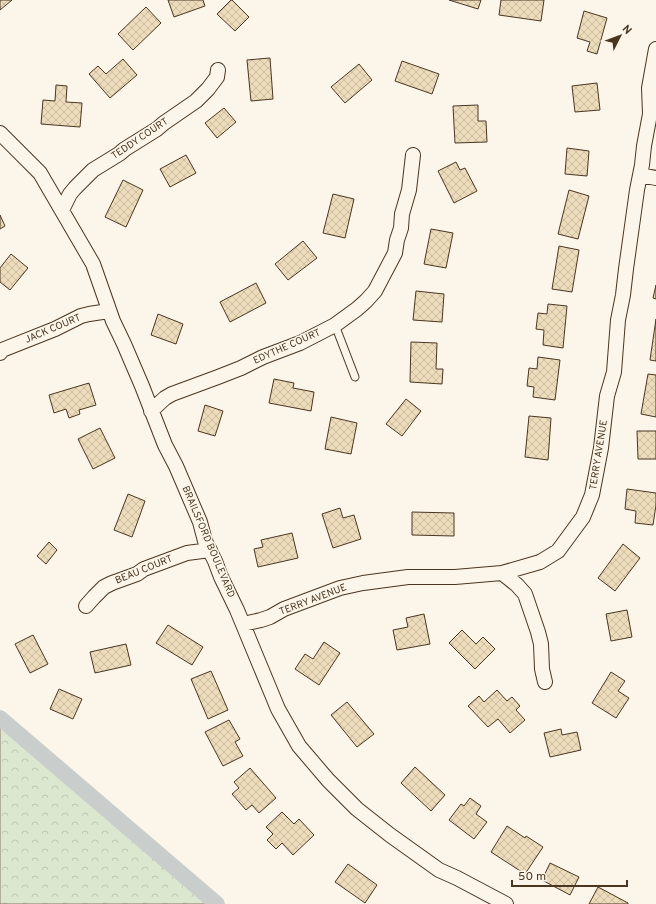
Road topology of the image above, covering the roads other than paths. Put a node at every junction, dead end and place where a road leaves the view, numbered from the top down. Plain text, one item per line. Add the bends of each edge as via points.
1 (656, 49) edge
2 (218, 70) dead end
3 (0, 133) edge
4 (650, 147) edge
5 (413, 155) dead end
6 (640, 175) junction
7 (656, 178) edge
8 (62, 210) junction
9 (109, 312) junction
10 (335, 325) junction
11 (0, 353) edge
12 (355, 377) dead end
13 (151, 411) junction
14 (210, 550) junction
15 (502, 573) junction
16 (86, 606) dead end
17 (243, 624) junction
18 (545, 682) dead end
19 (506, 904) edge

1 - 4 street, TERRY AVENUE via 649,88
2 - 8 street, TEDDY COURT via 217,77 196,100 94,170 70,194
3 - 8 street, BRAILSFORD BOULEVARD via 40,172
4 - 6 street, TERRY AVENUE
5 - 10 street, EDYTHE COURT via 409,190 395,253 375,291
6 - 7 street
6 - 15 street, TERRY AVENUE via 618,320 614,372 607,396 592,496 583,517 558,551 540,562
8 - 9 street, BRAILSFORD BOULEVARD via 93,264
9 - 11 street, JACK COURT via 82,316
9 - 13 street, BRAILSFORD BOULEVARD
10 - 12 lane
10 - 13 street, EDYTHE COURT via 241,368 172,394
13 - 14 street, BRAILSFORD BOULEVARD
14 - 16 street, BEAU COURT via 187,553 112,583 104,587
14 - 17 street, BRAILSFORD BOULEVARD
15 - 17 street, TERRY AVENUE via 408,577 363,583 340,588 284,609 266,619
15 - 18 street via 524,594 538,632
17 - 19 street, BRAILSFORD BOULEVARD via 278,709 299,746 328,780 390,835 439,870

